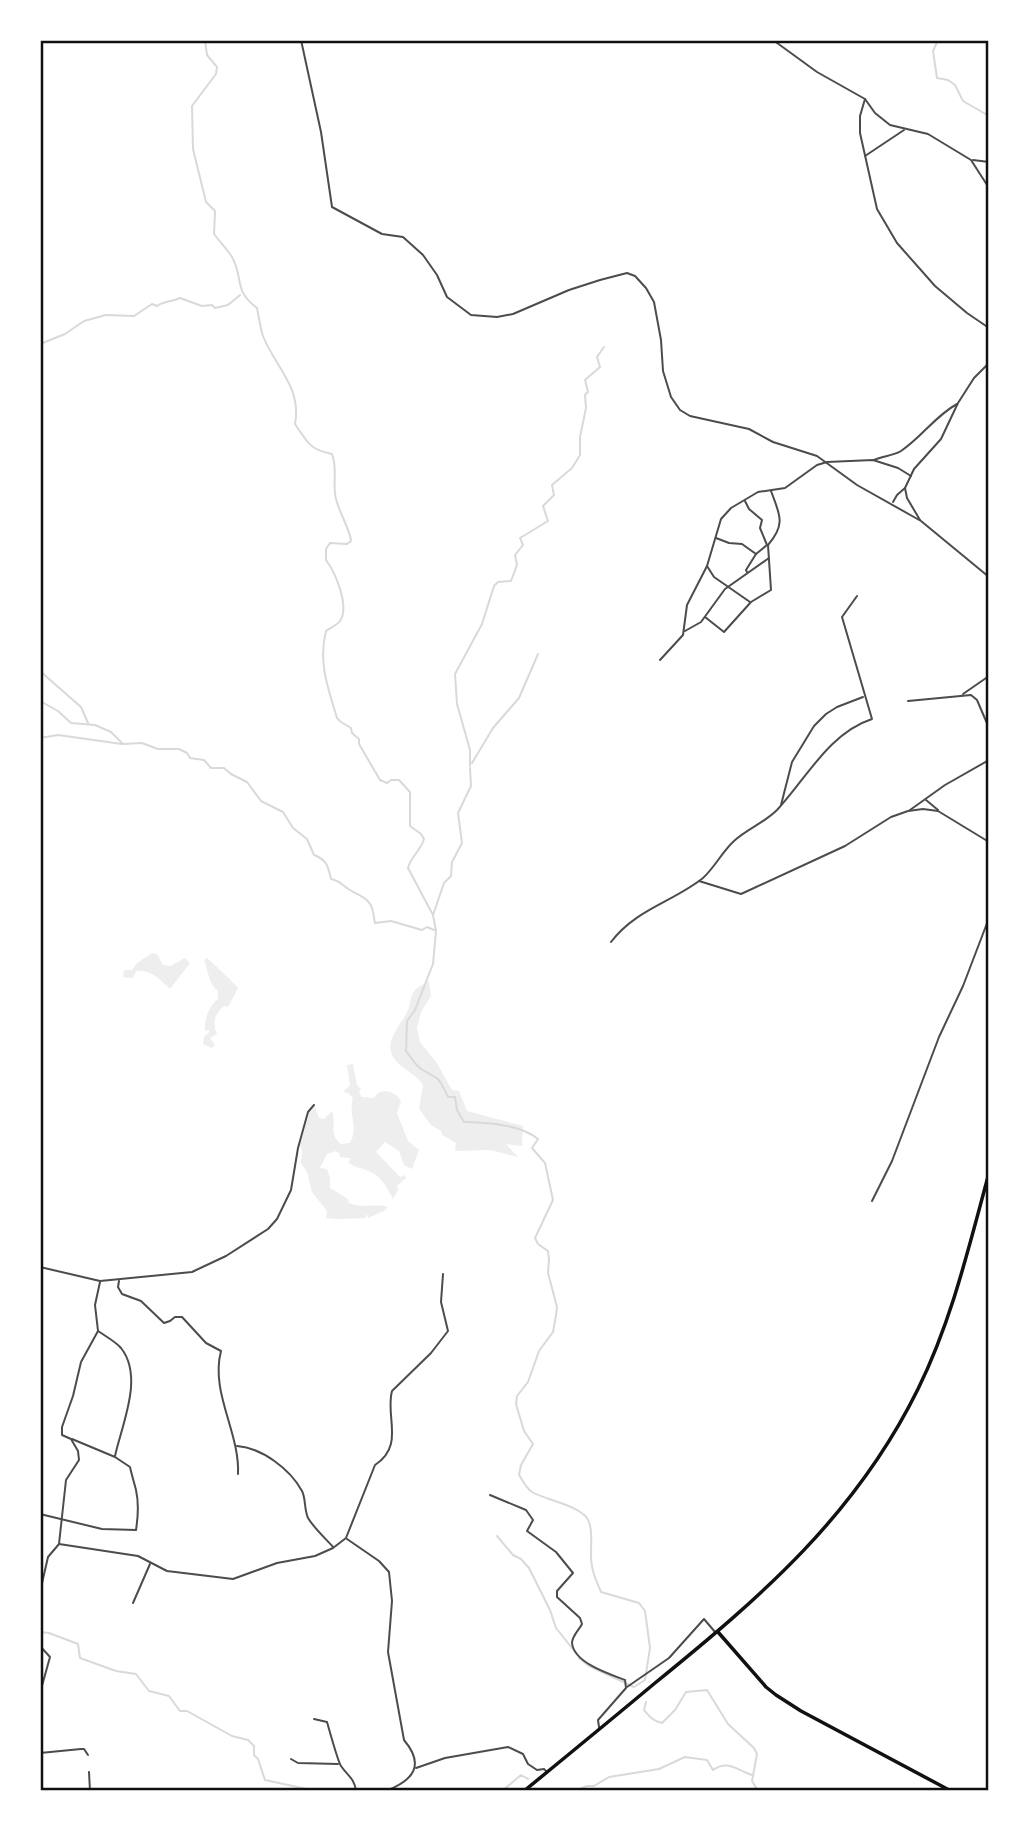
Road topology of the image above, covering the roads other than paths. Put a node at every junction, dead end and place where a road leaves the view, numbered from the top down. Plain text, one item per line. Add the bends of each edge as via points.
1 (301, 40) edge
2 (772, 40) edge
3 (865, 99) junction
4 (904, 130) junction
5 (864, 156) junction
6 (971, 160) junction
7 (989, 162) edge
8 (989, 188) edge
9 (989, 328) edge
10 (989, 363) edge
11 (958, 403) junction
12 (873, 460) junction
13 (827, 461) junction
14 (911, 475) junction
15 (905, 488) junction
16 (771, 490) junction
17 (744, 500) junction
18 (893, 503) junction
19 (921, 521) junction
20 (715, 537) junction
21 (767, 545) junction
22 (756, 554) junction
23 (769, 558) junction
24 (706, 566) junction
25 (747, 572) junction
26 (989, 577) edge
27 (728, 587) junction
28 (858, 596) dead end
29 (751, 602) junction
30 (705, 617) junction
31 (684, 632) junction
32 (660, 660) dead end
33 (989, 676) edge
34 (962, 695) junction
35 (864, 697) junction
36 (908, 701) dead end
37 (989, 728) edge
38 (989, 760) edge
39 (925, 799) junction
40 (781, 806) junction
41 (908, 811) junction
42 (939, 811) junction
43 (989, 842) edge
44 (698, 880) junction
45 (989, 918) edge
46 (611, 942) dead end
47 (314, 1105) dead end
48 (989, 1172) edge
49 (872, 1201) dead end
50 (40, 1267) edge
51 (443, 1274) dead end
52 (119, 1280) junction
53 (100, 1281) junction
54 (98, 1331) junction
55 (71, 1439) junction
56 (235, 1446) junction
57 (115, 1457) junction
58 (238, 1474) dead end
59 (490, 1494) dead end
60 (40, 1514) edge
61 (62, 1520) junction
62 (346, 1538) junction
63 (59, 1544) junction
64 (333, 1548) junction
65 (150, 1563) junction
66 (40, 1592) edge
67 (40, 1602) edge
68 (133, 1603) dead end
69 (40, 1618) edge
70 (717, 1632) junction
71 (40, 1646) edge
72 (626, 1688) junction
73 (40, 1693) edge
74 (314, 1719) dead end
75 (600, 1729) junction
76 (40, 1753) edge
77 (88, 1755) dead end
78 (292, 1759) dead end
79 (339, 1764) junction
80 (415, 1768) junction
81 (89, 1772) dead end
82 (547, 1773) junction
83 (90, 1791) edge
84 (356, 1791) edge
85 (386, 1791) edge
86 (524, 1791) edge
87 (951, 1791) edge

1 - 13 street via 332,207 382,234 403,237 423,255 447,297 471,314 513,314 600,280 627,273 635,276 654,302 663,371 680,410 749,429
2 - 3 street
3 - 4 street via 883,120
3 - 5 street via 860,116
4 - 5 street
4 - 6 street via 928,134
5 - 9 street via 877,209 897,243 935,286
6 - 7 street
6 - 8 street
10 - 11 street
11 - 12 street via 898,453
11 - 14 street via 941,439
12 - 13 street
12 - 14 street
13 - 16 street via 791,485
13 - 18 street via 857,485
14 - 15 street
15 - 18 street
15 - 19 street
16 - 17 street
16 - 21 street via 780,523
17 - 20 street via 721,519
17 - 21 street via 762,520 760,528
18 - 19 street
19 - 26 street
20 - 22 street via 743,544
20 - 24 street
21 - 22 street
21 - 23 street
22 - 25 street
23 - 25 street
23 - 29 street via 771,590
24 - 27 street
24 - 31 street via 687,605
25 - 27 street
27 - 29 street
27 - 30 street
28 - 35 street via 842,617
29 - 30 street via 724,632
30 - 31 street
31 - 32 street
33 - 34 street
34 - 36 street
34 - 37 street via 974,697
35 - 40 street via 838,707 814,726 792,762
35 - 40 street via 872,719 824,754
38 - 39 street
39 - 41 street
39 - 42 street
40 - 44 street via 733,842
41 - 42 street
41 - 44 street via 741,894
42 - 43 street
44 - 46 street via 642,914
45 - 49 street
47 - 52 street via 308,1112 291,1190 273,1225 201,1269
48 - 70 main road via 944,1326 899,1425 856,1490 812,1544
50 - 53 street
51 - 62 street via 441,1302 448,1331 392,1391 390,1449 375,1465
52 - 53 street
52 - 56 street via 122,1294 141,1301 164,1323 182,1317 206,1343 221,1351 219,1389
53 - 54 street via 95,1305
54 - 55 street via 81,1362 62,1427 62,1435
54 - 57 street via 121,1348 130,1367 131,1392
55 - 57 street
55 - 61 street via 79,1460 66,1480
56 - 58 street
56 - 64 street via 256,1449 295,1480 304,1494 310,1521
57 - 61 street via 130,1467 136,1487 136,1530
59 - 72 street via 526,1510 533,1520 527,1531 556,1552 573,1573 557,1591 557,1597 582,1624 572,1646 589,1665 625,1680
60 - 61 street
61 - 63 street
62 - 64 street
62 - 80 street via 389,1572 388,1652 404,1740 413,1751
63 - 65 street via 138,1556
63 - 66 street via 48,1558
64 - 65 street via 233,1579 167,1571
65 - 68 street
67 - 69 street
70 - 72 street via 704,1619 669,1658
70 - 75 main road
70 - 87 main road via 776,1695
71 - 73 street via 50,1657
72 - 75 street via 598,1720
74 - 79 street via 327,1722
75 - 82 main road
76 - 77 street via 84,1749
78 - 79 street
79 - 84 street via 355,1782
80 - 82 street via 508,1747
80 - 85 street via 399,1786
81 - 83 street
82 - 86 main road

